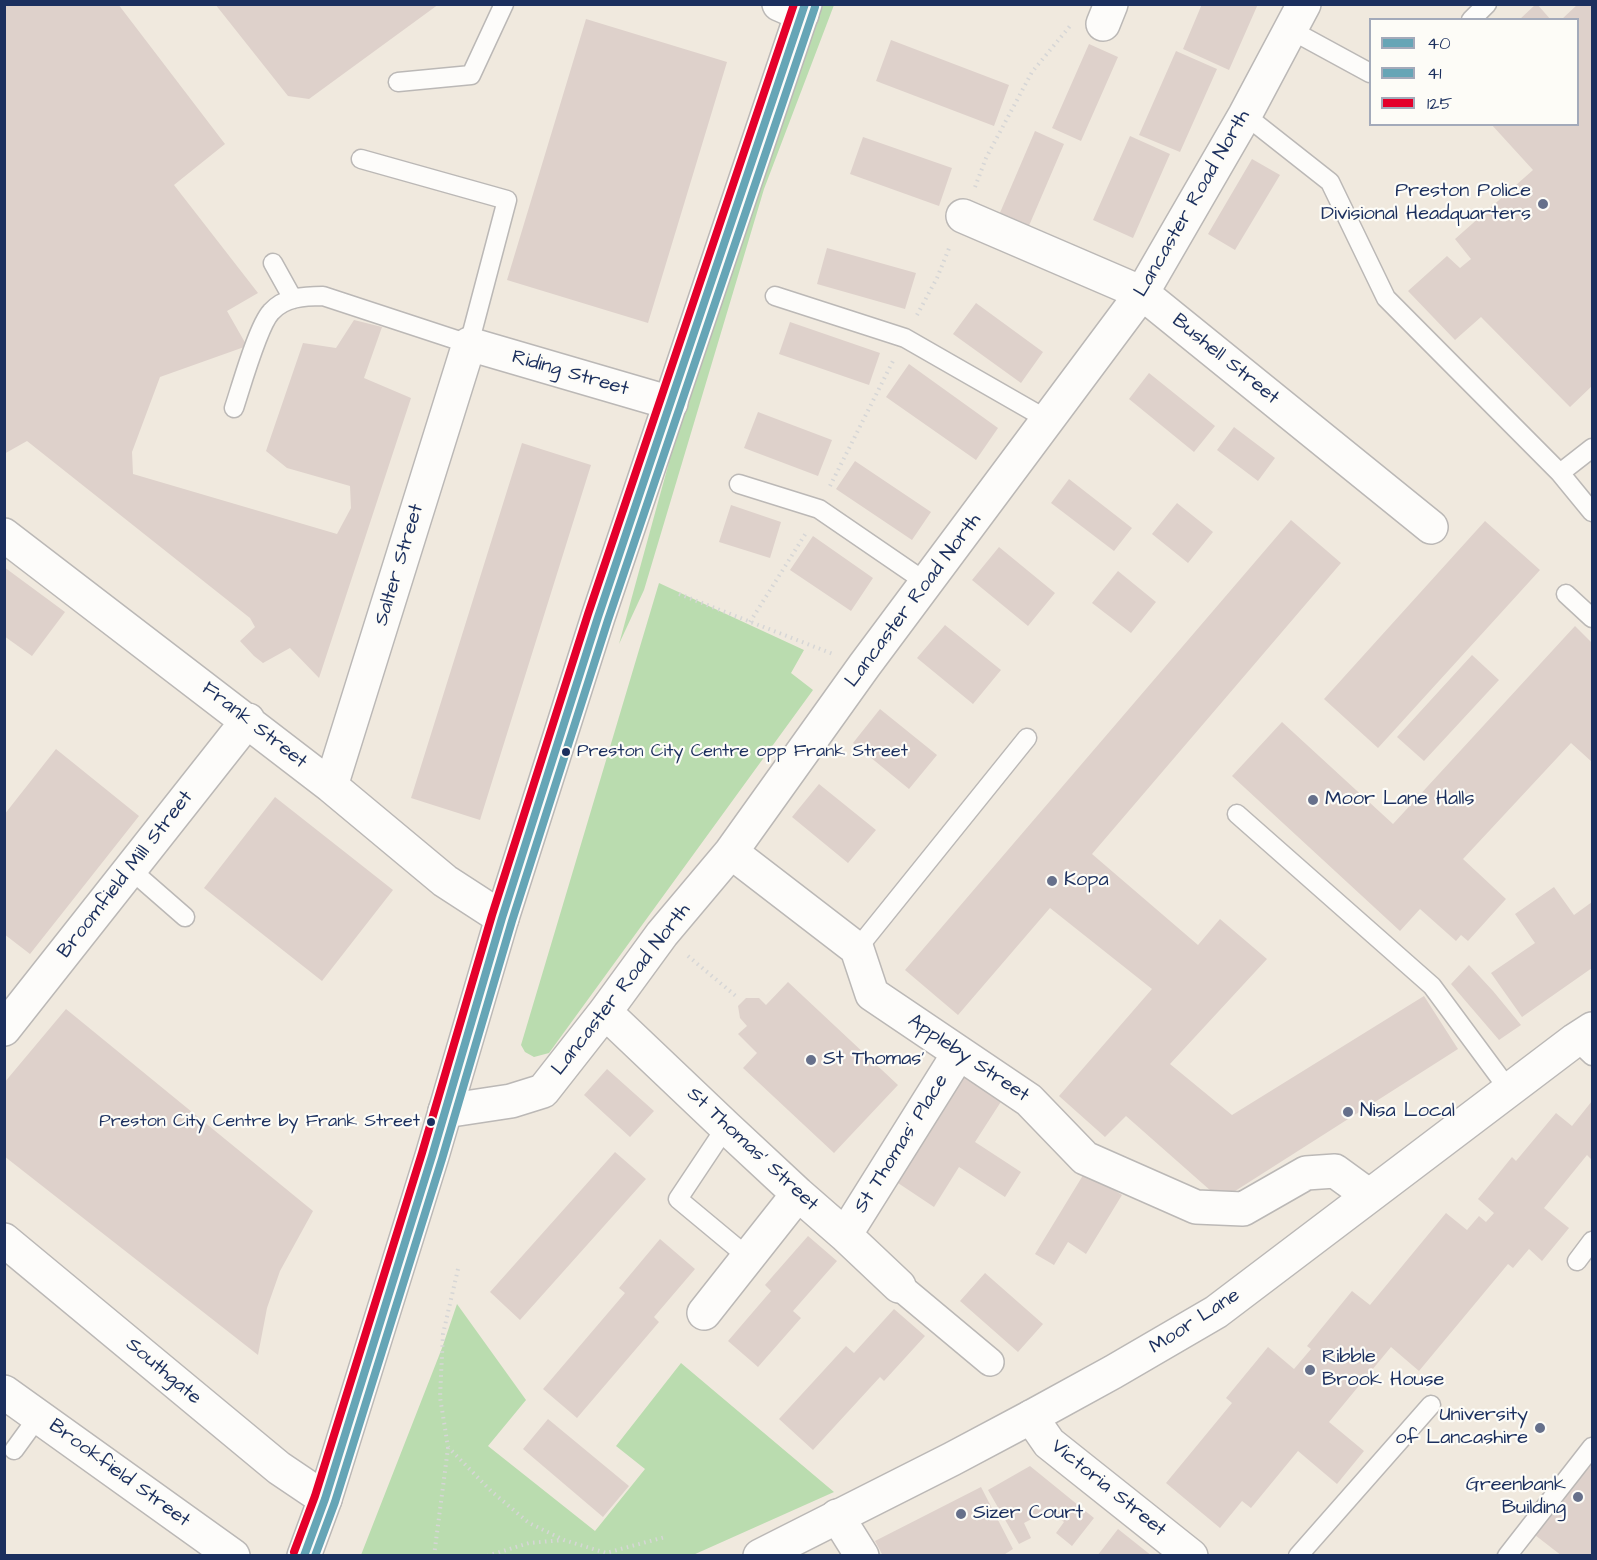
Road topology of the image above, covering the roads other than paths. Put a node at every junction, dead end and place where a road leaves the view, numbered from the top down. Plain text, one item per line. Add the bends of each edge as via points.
1 (504, 4) edge
2 (1487, 4) edge
3 (795, 8) edge
4 (1297, 17) edge
5 (1473, 18) edge
6 (1369, 71) edge
7 (398, 82) dead end
8 (1245, 115) junction
9 (361, 159) dead end
10 (963, 216) dead end
11 (273, 263) dead end
12 (1143, 293) junction
13 (775, 296) dead end
14 (293, 299) junction
15 (469, 344) junction
16 (671, 403) junction
17 (234, 408) dead end
18 (1048, 420) junction
19 (1593, 448) edge
20 (1560, 473) junction
21 (739, 484) dead end
22 (1593, 512) edge
23 (1431, 527) dead end
24 (4, 535) edge
25 (927, 583) junction
26 (1566, 594) dead end
27 (1593, 618) edge
28 (248, 720) junction
29 (1027, 738) dead end
30 (331, 786) junction
31 (1237, 814) dead end
32 (732, 852) junction
33 (130, 869) junction
34 (185, 917) dead end
35 (502, 918) junction
36 (857, 949) junction
37 (605, 1012) junction
38 (4, 1029) edge
39 (1587, 1042) edge
40 (959, 1053) junction
41 (1509, 1090) junction
42 (446, 1111) junction
43 (726, 1127) junction
44 (798, 1194) junction
45 (1368, 1195) junction
46 (845, 1234) junction
47 (4, 1240) edge
48 (1593, 1241) edge
49 (749, 1258) junction
50 (1577, 1261) dead end
51 (899, 1286) joint
52 (704, 1313) dead end
53 (990, 1362) dead end
54 (4, 1392) edge
55 (1431, 1405) dead end
56 (39, 1417) junction
57 (1030, 1417) junction
58 (1593, 1447) edge
59 (14, 1450) dead end
60 (324, 1499) junction
61 (837, 1516) junction
62 (233, 1556) edge
63 (304, 1556) edge
64 (760, 1556) edge
65 (862, 1556) edge
66 (1191, 1556) edge
67 (1298, 1556) edge
68 (1507, 1556) edge

1 - 7 lane via 471,75
2 - 5 lane
3 - 16 main road
4 - 6 lane
4 - 8 main road, Lancaster Road North
8 - 12 main road, Lancaster Road North
8 - 20 lane via 1330,182 1386,298
9 - 15 lane via 507,200
10 - 12 main road, Bushell Street
11 - 14 lane
12 - 18 main road, Lancaster Road North
12 - 23 main road, Bushell Street
13 - 18 lane via 905,338
14 - 15 lane via 323,296
14 - 17 lane via 271,312
15 - 16 main road, Riding Street
15 - 30 main road, Salter Street
16 - 35 main road
18 - 25 main road, Lancaster Road North
19 - 20 lane
20 - 22 lane
21 - 25 lane via 819,509
24 - 28 main road, Frank Street
25 - 32 main road, Lancaster Road North
26 - 27 lane
28 - 30 main road, Frank Street
28 - 33 main road, Broomfield Mill Street
29 - 36 lane
30 - 35 main road, Frank Street via 445,881
31 - 41 lane via 1432,986
32 - 36 main road
32 - 37 main road, Lancaster Road North via 662,934
33 - 34 lane
33 - 38 main road, Broomfield Mill Street
35 - 42 main road
36 - 40 main road, Appleby Street via 873,994
37 - 42 main road, Lancaster Road North via 543,1091 511,1101
37 - 43 main road, St Thomas' Street
39 - 41 main road, Moor Lane
40 - 45 main road, Appleby Street via 1029,1100 1085,1158 1196,1207 1243,1209 1306,1173 1335,1171
40 - 46 main road, St Thomas' Place
41 - 45 main road, Moor Lane
42 - 60 main road
43 - 44 main road, St Thomas' Street
43 - 49 lane via 678,1199
44 - 46 main road, St Thomas' Street
44 - 49 main road
45 - 57 main road, Moor Lane via 1216,1312
46 - 51 main road, St Thomas' Street
47 - 60 main road, Southgate via 279,1468
48 - 50 lane
49 - 52 main road
51 - 53 street
54 - 56 main road, Brookfield Street
55 - 67 lane
56 - 59 lane
56 - 62 main road, Brookfield Street
57 - 61 main road, Moor Lane
57 - 66 main road, Victoria Street via 1049,1443
58 - 68 lane
60 - 63 main road
61 - 64 main road, Moor Lane
61 - 65 main road

